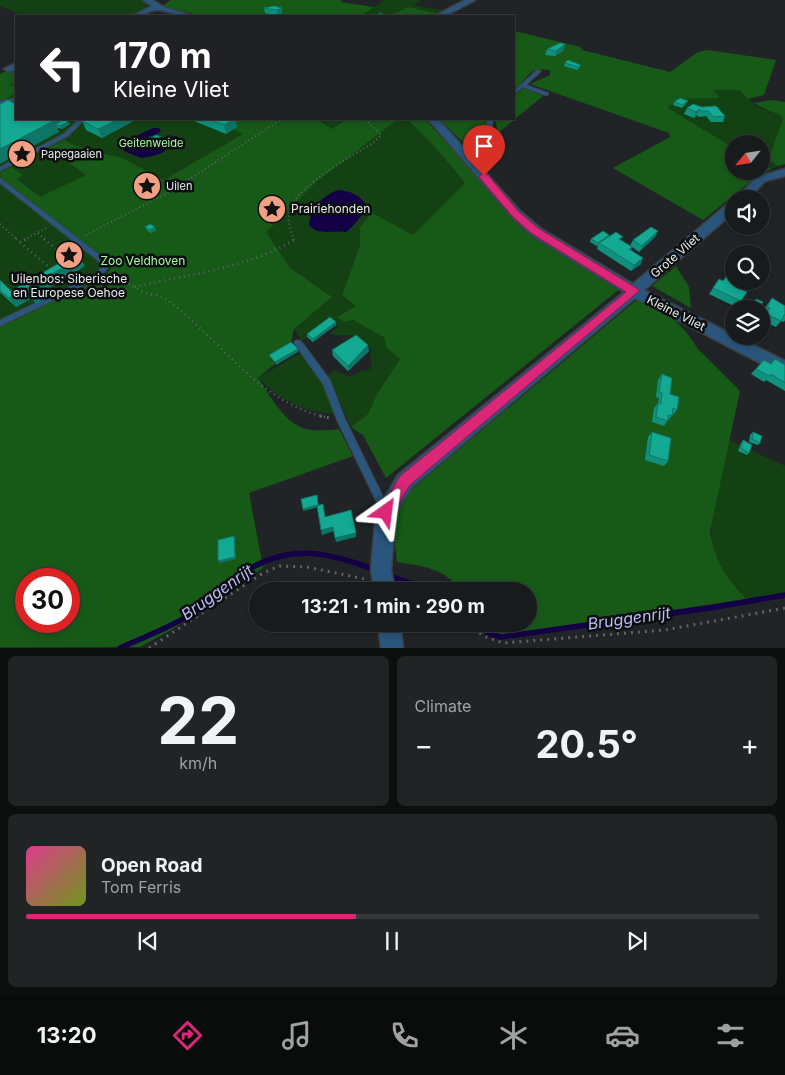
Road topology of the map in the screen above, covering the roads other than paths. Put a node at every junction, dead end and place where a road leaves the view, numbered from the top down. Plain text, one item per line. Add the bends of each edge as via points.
1 (147, 0) edge
2 (471, 0) edge
3 (156, 7) junction
4 (138, 15) edge
5 (185, 15) edge
6 (441, 15) edge
7 (539, 71) dead end
8 (522, 85) junction
9 (515, 92) edge
10 (546, 94) dead end
11 (15, 99) edge
12 (0, 102) edge
13 (81, 120) edge
14 (434, 120) edge
15 (490, 120) edge
16 (462, 151) junction
17 (0, 169) edge
18 (785, 172) edge
19 (0, 180) edge
20 (750, 190) edge
21 (725, 213) edge
22 (634, 291) junction
23 (0, 323) edge
24 (298, 343) dead end
25 (785, 369) edge
26 (386, 512) junction
27 (383, 582) edge
28 (390, 632) edge
29 (392, 648) edge

1 - 3 street
2 - 6 street
3 - 4 street
3 - 5 street
7 - 8 lane
8 - 9 lane
8 - 10 lane
11 - 12 lane
13 - 17 lane via 66,135
14 - 16 street, Kleine Vliet
15 - 16 lane via 485,140
16 - 22 street, Kleine Vliet via 534,231
18 - 20 street via 761,179
19 - 23 lane via 106,266 98,276
21 - 22 street, Grote Vliet
22 - 25 street, Kleine Vliet
22 - 26 street, Grote Vliet via 405,480
24 - 26 lane via 327,382 341,420
26 - 27 street, Grote Vliet via 381,570
28 - 29 street

